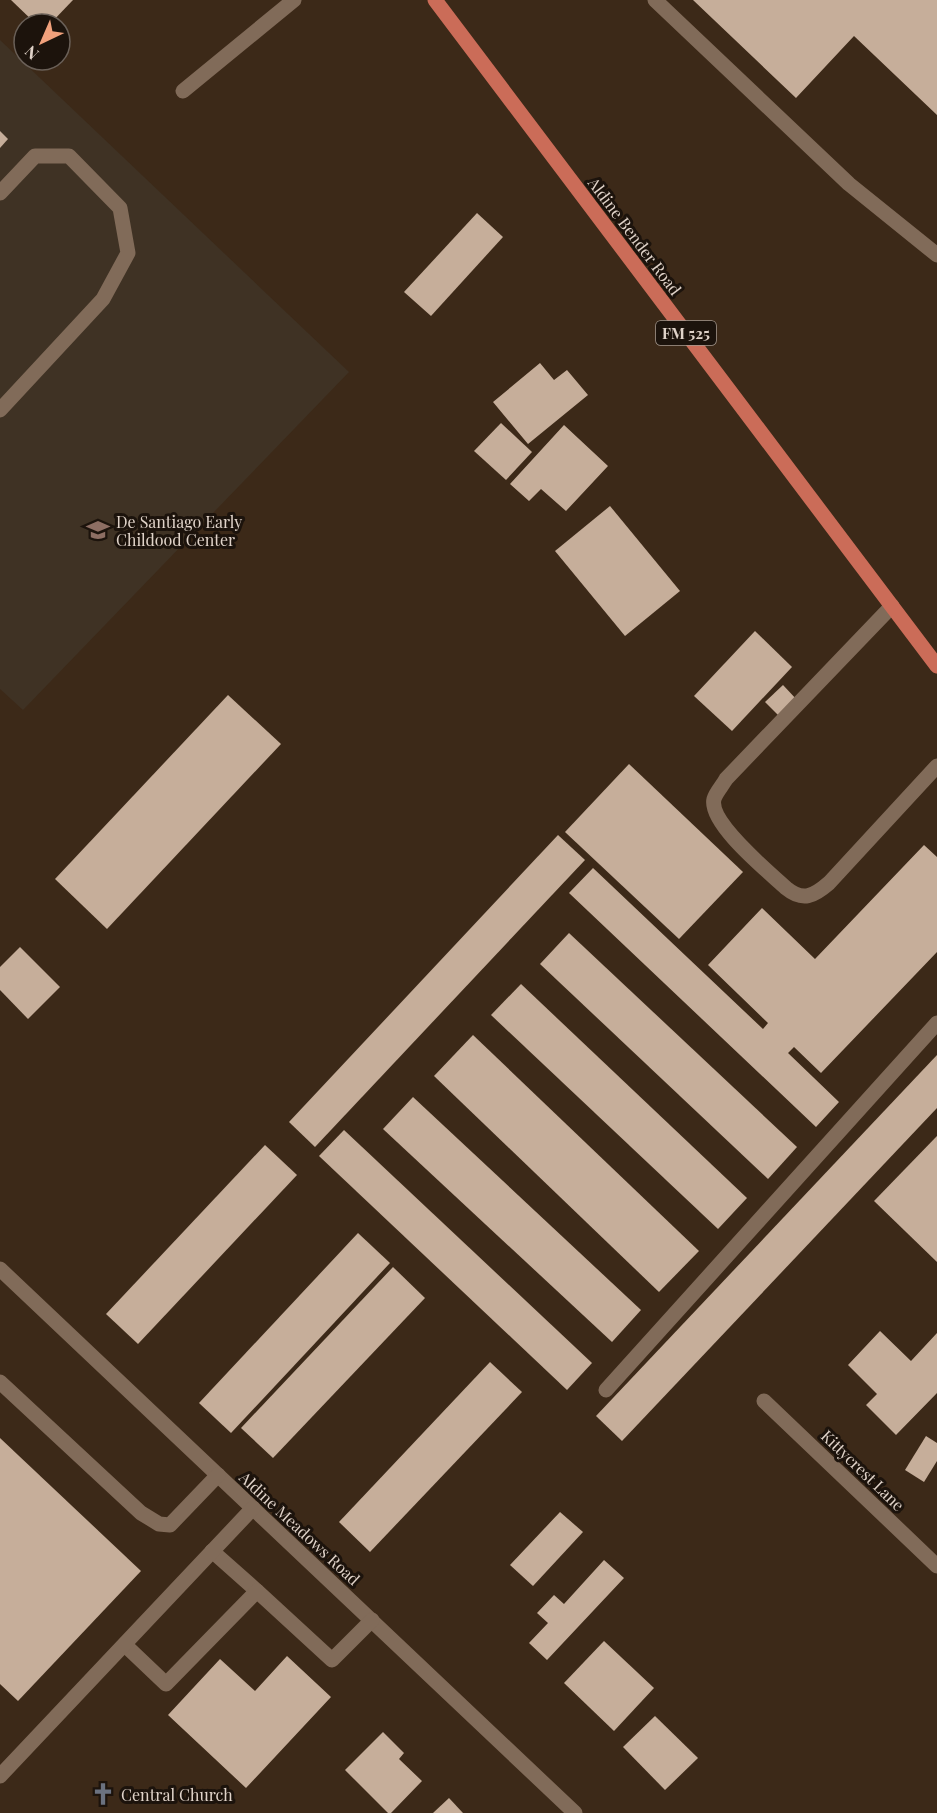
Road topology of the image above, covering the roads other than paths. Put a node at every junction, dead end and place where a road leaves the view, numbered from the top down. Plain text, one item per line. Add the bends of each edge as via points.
1 (294, 0) edge
2 (435, 0) edge
3 (655, 0) edge
4 (183, 91) dead end
5 (0, 193) edge
6 (937, 255) edge
7 (0, 410) edge
8 (892, 606) junction
9 (937, 666) edge
10 (937, 766) edge
11 (937, 1023) edge
12 (0, 1269) edge
13 (0, 1382) edge
14 (606, 1390) dead end
15 (764, 1401) dead end
16 (218, 1475) junction
17 (253, 1509) junction
18 (212, 1551) junction
19 (937, 1566) edge
20 (257, 1592) junction
21 (372, 1620) junction
22 (124, 1645) junction
23 (0, 1776) edge
24 (575, 1813) edge

1 - 4 street
2 - 8 main road, Aldine Bender Road / FM 525
3 - 6 street via 849,184
5 - 7 street via 35,156 69,156 120,208 128,253 103,299
8 - 9 main road, Aldine Bender Road / FM 525
8 - 10 street via 726,779 714,800 716,815 734,838 793,894 817,894
11 - 14 street
12 - 16 street, Aldine Meadows Road
13 - 16 street via 141,1513 159,1524 170,1525
15 - 19 street, Kittycrest Lane
16 - 17 street, Aldine Meadows Road
17 - 18 street
17 - 21 street, Aldine Meadows Road
18 - 20 street
18 - 22 street
20 - 21 street via 332,1660
20 - 22 street via 166,1684
21 - 24 street, Aldine Meadows Road
22 - 23 street

